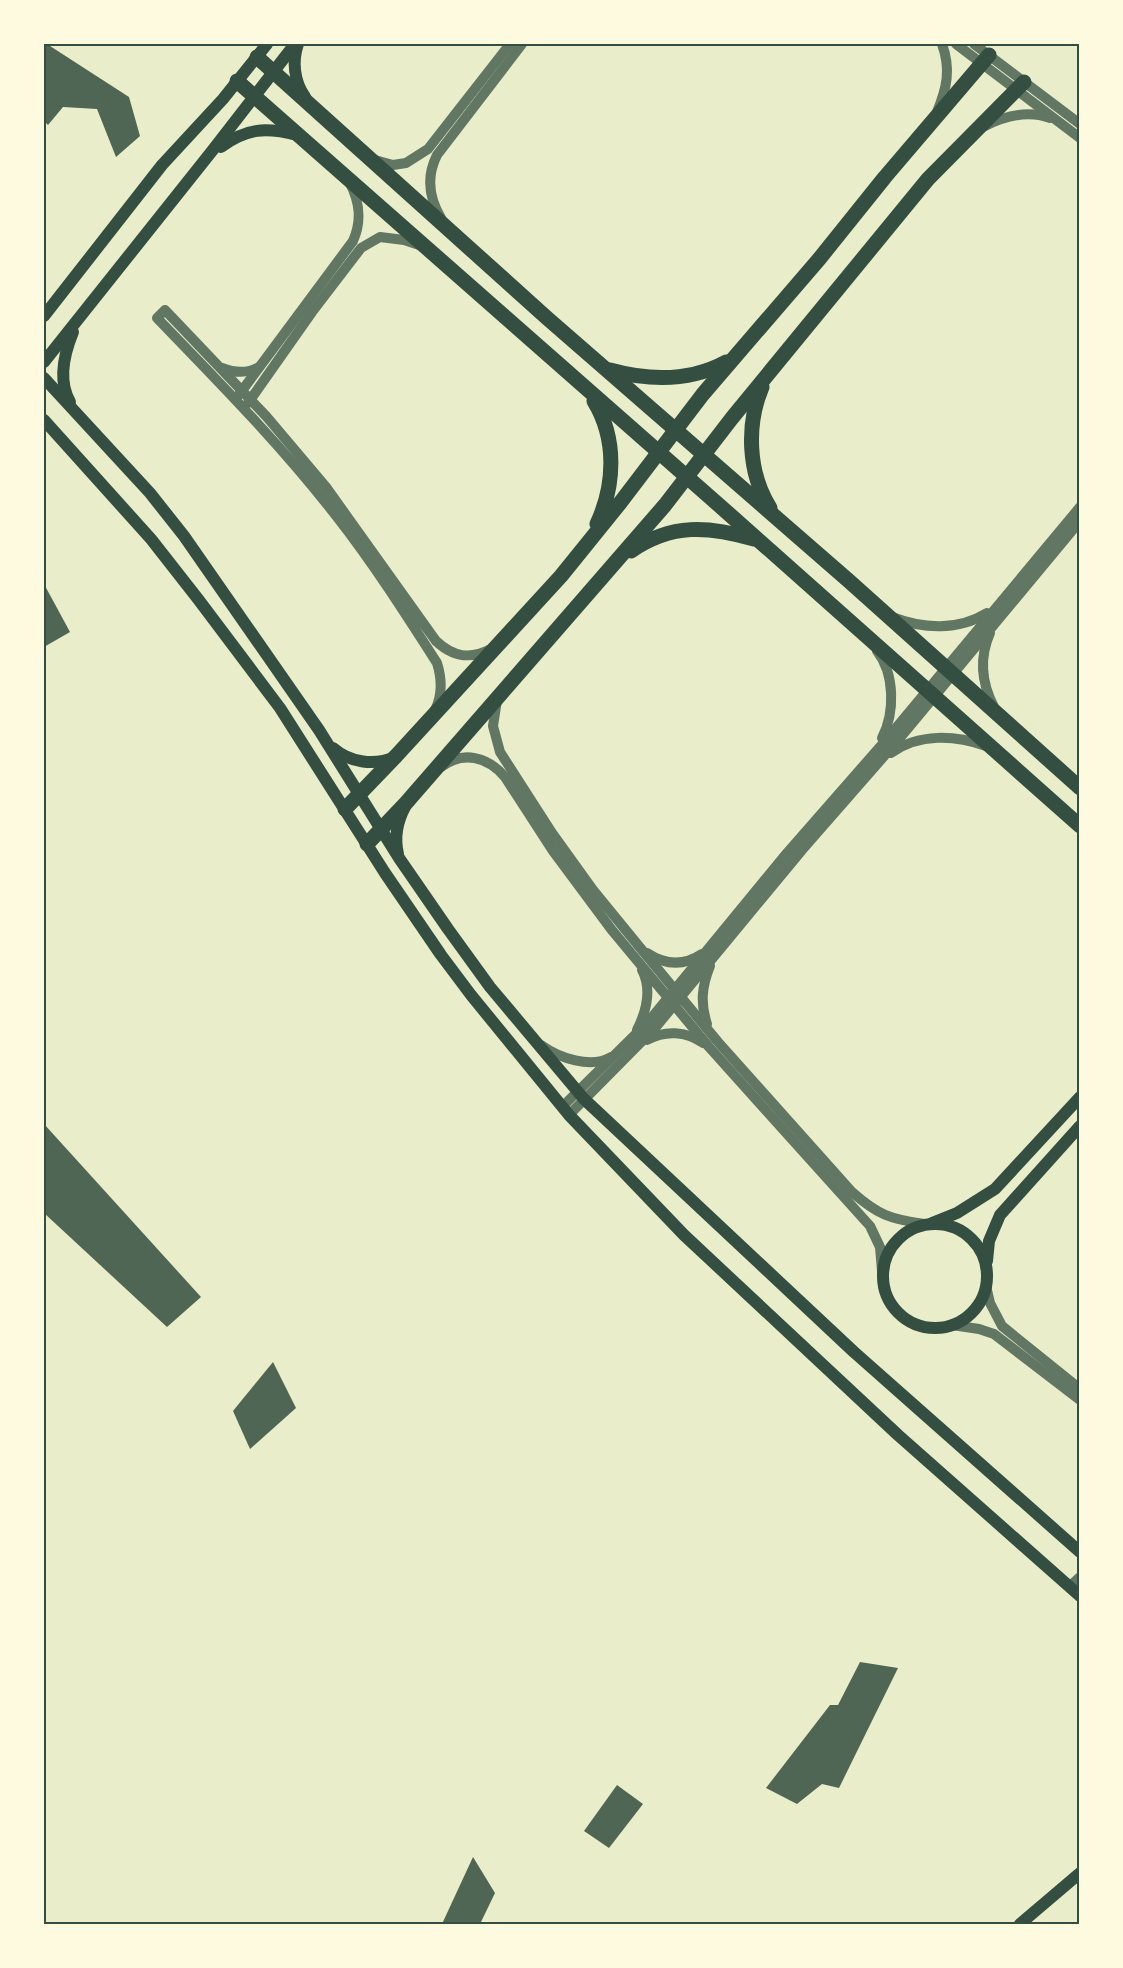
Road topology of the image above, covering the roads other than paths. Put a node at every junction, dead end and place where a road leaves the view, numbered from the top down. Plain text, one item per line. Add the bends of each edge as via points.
1 (267, 44) edge
2 (296, 44) edge
3 (510, 44) edge
4 (522, 44) edge
5 (942, 44) edge
6 (956, 44) edge
7 (974, 44) edge
8 (257, 57) junction
9 (985, 59) junction
10 (273, 71) junction
11 (237, 81) junction
12 (1020, 85) junction
13 (254, 96) junction
14 (313, 108) junction
15 (933, 121) junction
16 (1060, 123) junction
17 (1080, 124) edge
18 (297, 135) junction
19 (1080, 138) edge
20 (965, 141) junction
21 (369, 158) junction
22 (204, 161) junction
23 (348, 180) junction
24 (446, 226) junction
25 (427, 249) junction
26 (44, 316) edge
27 (79, 319) junction
28 (738, 353) junction
29 (44, 362) edge
30 (264, 363) junction
31 (220, 367) junction
32 (606, 369) junction
33 (767, 375) junction
34 (44, 378) edge
35 (266, 378) junction
36 (590, 393) junction
37 (243, 400) junction
38 (266, 416) junction
39 (81, 418) junction
40 (44, 420) edge
41 (676, 429) junction
42 (658, 453) junction
43 (704, 454) junction
44 (686, 477) junction
45 (1080, 507) edge
46 (775, 516) junction
47 (1080, 521) edge
48 (758, 540) junction
49 (590, 541) junction
50 (614, 563) junction
51 (1000, 602) junction
52 (885, 615) junction
53 (1001, 615) junction
54 (868, 639) junction
55 (500, 644) junction
56 (948, 672) junction
57 (930, 694) junction
58 (498, 697) junction
59 (429, 721) junction
60 (1009, 726) junction
61 (325, 740) junction
62 (989, 747) junction
63 (396, 756) junction
64 (877, 757) junction
65 (431, 774) junction
66 (1080, 788) edge
67 (359, 795) junction
68 (409, 799) junction
69 (345, 809) junction
70 (1080, 826) edge
71 (381, 829) junction
72 (367, 844) junction
73 (399, 858) junction
74 (710, 954) junction
75 (639, 955) junction
76 (674, 997) junction
77 (533, 1039) junction
78 (637, 1040) junction
79 (713, 1044) junction
80 (616, 1053) junction
81 (581, 1095) junction
82 (1080, 1096) edge
83 (566, 1110) junction
84 (1080, 1126) edge
85 (928, 1224) junction
86 (987, 1269) junction
87 (882, 1271) junction
88 (986, 1286) junction
89 (952, 1325) junction
90 (1080, 1389) edge
91 (1080, 1400) edge
92 (1080, 1552) edge
93 (1080, 1577) edge
94 (1076, 1592) edge
95 (1080, 1873) edge
96 (1020, 1924) edge

1 - 8 main road
2 - 10 main road
2 - 14 main road via 295,72 300,90
3 - 21 street via 417,158 393,165
4 - 24 street via 430,168 433,204
5 - 15 street via 948,69
6 - 9 street
7 - 9 street
8 - 10 main road
8 - 11 main road
9 - 12 street
9 - 15 main road
10 - 13 main road
10 - 14 main road
11 - 13 main road
11 - 26 main road via 162,165
12 - 16 street
12 - 17 street
12 - 20 main road
13 - 18 main road
13 - 22 main road
14 - 21 main road
15 - 28 main road
16 - 19 street
16 - 20 street via 1036,114 1000,118
18 - 22 main road via 268,129 238,135
18 - 23 main road
20 - 33 main road via 928,179
21 - 24 main road
22 - 27 main road
23 - 25 main road
23 - 30 street via 360,208 358,231
24 - 32 main road
25 - 35 street via 393,237 380,237 361,248
25 - 36 main road
27 - 29 main road
27 - 39 main road via 67,347 63,382 68,399
28 - 32 main road via 709,370 685,377 646,377
28 - 41 main road
30 - 31 street via 247,372
30 - 37 street
31 - 37 street
31 - 37 street via 165,310 157,318
32 - 41 main road
33 - 43 main road
33 - 46 main road via 756,406 752,449 759,487
34 - 39 main road
35 - 37 street
35 - 38 street
36 - 42 main road
36 - 49 main road via 601,413 612,459 607,497
37 - 38 street
37 - 59 street via 337,516 437,663 441,692
38 - 55 street via 326,487 436,641 452,654 464,656
39 - 61 main road via 184,536
40 - 69 main road via 151,539 198,599 280,708
41 - 42 main road
41 - 43 main road
42 - 44 main road
42 - 49 main road
43 - 44 main road
43 - 46 main road
44 - 48 main road
44 - 50 main road
45 - 51 street
46 - 52 main road
47 - 53 street
48 - 50 main road via 716,530 679,530 644,542
48 - 54 main road
49 - 55 main road
50 - 58 main road
51 - 52 street via 973,622 952,626 921,624
51 - 56 street
52 - 56 main road
53 - 56 street
53 - 60 street via 989,635 982,672 987,693
54 - 57 main road
54 - 64 street via 884,659 890,698 891,718
55 - 59 main road
56 - 57 street
56 - 60 main road
57 - 62 main road
57 - 64 street
58 - 65 main road
58 - 75 street via 493,726 500,752
59 - 63 main road
60 - 66 main road
61 - 63 main road via 336,751 360,761 372,763
61 - 67 main road
62 - 64 street via 955,737 936,737
62 - 70 main road
63 - 67 main road
64 - 74 street
65 - 68 main road
65 - 75 street via 464,756 482,759 496,767 559,860
67 - 69 main road
67 - 71 main road
68 - 71 main road
68 - 73 main road via 397,827
69 - 72 main road
71 - 72 main road
71 - 73 main road
72 - 83 main road via 471,995
73 - 77 main road via 490,987
74 - 75 street via 671,963
74 - 76 street
74 - 79 street via 702,1004
75 - 76 street
75 - 78 street via 648,989
76 - 78 street
76 - 79 street
77 - 80 street via 548,1050 575,1060 606,1060
77 - 81 main road
78 - 79 street via 676,1033
78 - 80 street
78 - 81 street
79 - 85 street via 872,1209 886,1217
79 - 87 street via 870,1226 880,1247
80 - 81 street
81 - 83 street
81 - 92 main road via 854,1352
82 - 85 main road via 995,1189
83 - 94 main road via 684,1235 898,1435
84 - 86 main road via 1000,1215 989,1241
85 - 86 main road via 941,1223 971,1237
85 - 87 main road via 908,1230 895,1241
86 - 88 main road
87 - 89 main road via 890,1304 902,1317 935,1328
88 - 89 main road via 968,1316
88 - 90 street via 1002,1326
89 - 91 street via 994,1334
93 - 94 street
95 - 96 main road

